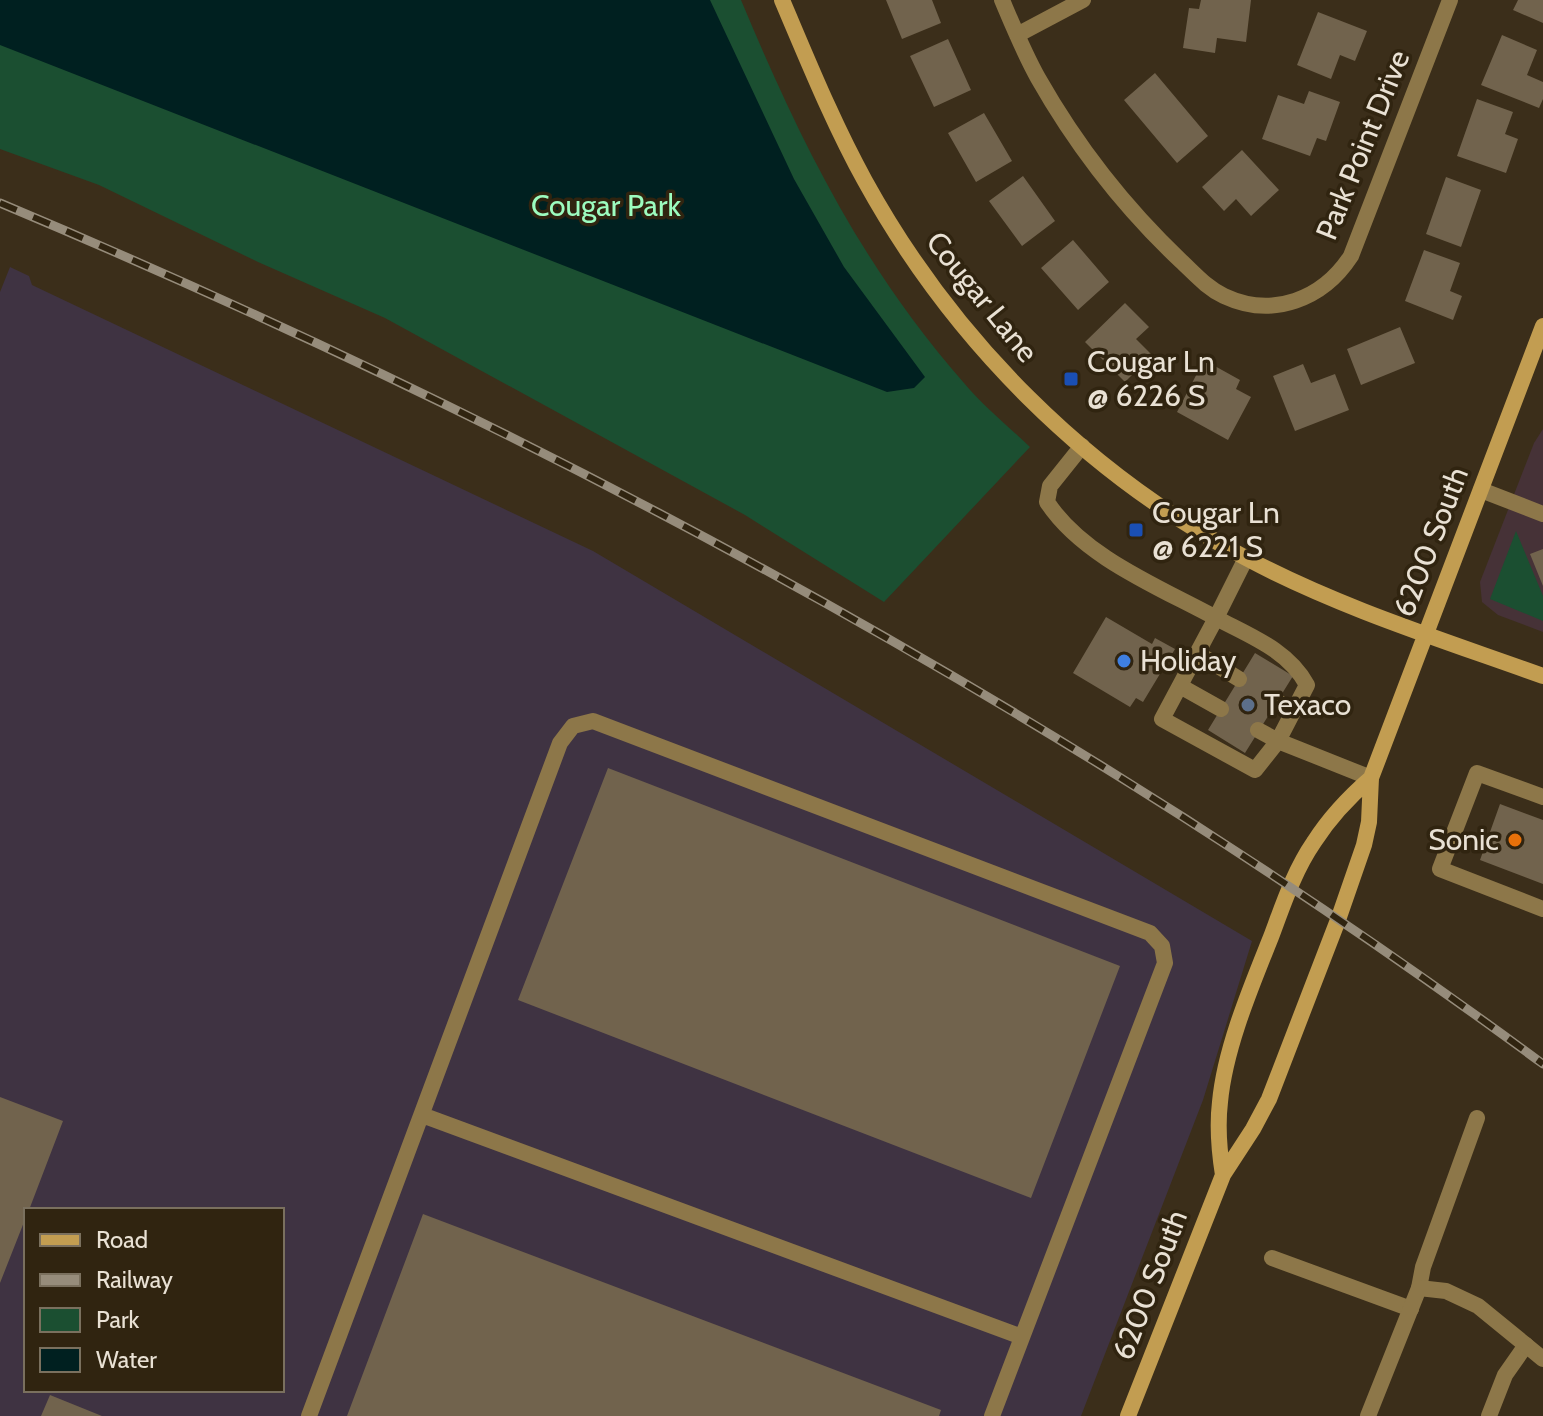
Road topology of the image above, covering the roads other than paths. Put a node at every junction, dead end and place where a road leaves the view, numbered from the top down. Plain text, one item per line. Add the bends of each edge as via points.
1 (782, 0) edge
2 (1002, 0) edge
3 (1083, 0) edge
4 (1450, 0) edge
5 (1017, 35) junction
6 (1543, 326) edge
7 (1082, 446) junction
8 (1481, 490) junction
9 (1543, 514) edge
10 (1246, 558) junction
11 (1216, 618) junction
12 (1426, 635) junction
13 (1197, 653) junction
14 (1543, 676) edge
15 (1239, 679) dead end
16 (1180, 686) junction
17 (1276, 701) dead end
18 (1221, 709) dead end
19 (1293, 711) junction
20 (1258, 730) dead end
21 (1278, 741) junction
22 (1371, 778) junction
23 (1543, 797) edge
24 (1543, 909) edge
25 (422, 1115) junction
26 (1477, 1118) dead end
27 (1223, 1175) junction
28 (1272, 1258) dead end
29 (1419, 1288) junction
30 (1411, 1309) junction
31 (1022, 1337) junction
32 (1526, 1345) junction
33 (1543, 1359) edge
34 (309, 1416) edge
35 (992, 1416) edge
36 (1128, 1416) edge
37 (1368, 1416) edge
38 (1489, 1416) edge

1 - 7 main road, Cougar Lane via 841,135 915,263 1000,368
2 - 5 street
3 - 5 street
4 - 5 street, Park Point Drive via 1358,242 1333,280 1308,296 1276,305 1241,303 1210,288 1162,243 1107,180 1058,111
6 - 8 main road, 6200 South
7 - 10 main road, Cougar Lane via 1157,503
7 - 11 street via 1050,486 1047,502 1058,518 1075,536 1120,565
8 - 9 street
8 - 12 main road, 6200 South
10 - 11 street
10 - 12 main road, Cougar Lane
11 - 13 street
11 - 19 street via 1285,655 1299,670 1307,685
12 - 14 main road, Cougar Lane
12 - 22 main road, 6200 South
13 - 15 street
13 - 16 street
16 - 18 street
16 - 21 street via 1162,719 1255,770
17 - 19 street
19 - 21 street
20 - 21 street
21 - 22 street
22 - 27 main road, 6200 South via 1364,845 1338,920 1269,1099
22 - 27 main road, 6200 South via 1311,845 1258,969 1220,1098
23 - 24 street via 1477,773 1440,869
25 - 31 street
25 - 31 street via 560,743 573,726 593,721 1150,933 1162,946 1165,963
25 - 34 street
26 - 29 street
27 - 36 main road, 6200 South
28 - 30 street
29 - 30 street
29 - 32 street via 1446,1291 1478,1306
30 - 37 street
31 - 35 street
32 - 33 street
32 - 38 street via 1505,1375

